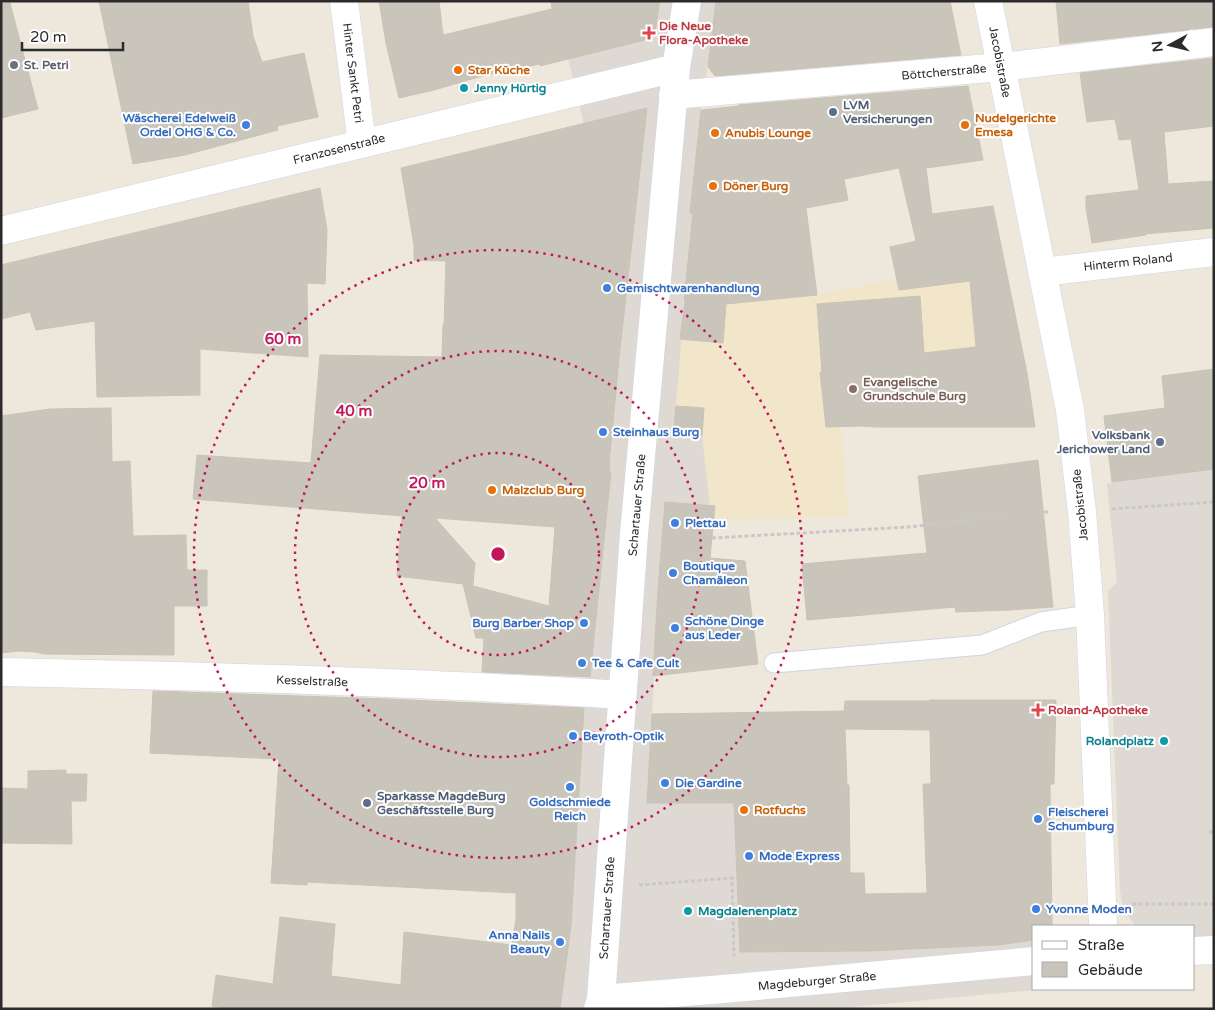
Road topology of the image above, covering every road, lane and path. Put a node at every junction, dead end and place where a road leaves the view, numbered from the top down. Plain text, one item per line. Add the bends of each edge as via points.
1 (344, 1) edge
2 (687, 1) edge
3 (988, 1) edge
4 (1214, 42) edge
5 (1001, 67) junction
6 (676, 68) junction
7 (673, 95) junction
8 (362, 144) junction
9 (1, 230) edge
10 (1214, 252) edge
11 (1042, 272) junction
12 (1214, 502) edge
13 (1082, 512) junction
14 (1005, 516) dead end
15 (712, 538) dead end
16 (1090, 615) junction
17 (774, 663) dead end
18 (1, 672) edge
19 (622, 695) junction
20 (1209, 832) dead end
21 (1214, 832) edge
22 (609, 887) junction
23 (1214, 904) edge
24 (1102, 915) edge
25 (1214, 950) edge
26 (1195, 951) edge
27 (734, 952) dead end
28 (1032, 961) edge
29 (599, 1004) edge

1 - 8 street, Hinter Sankt Petri
2 - 6 street, Schartauer Straße
3 - 5 street, Jacobistraße
4 - 5 street, Böttcherstraße
5 - 7 street, Böttcherstraße
5 - 11 street, Jacobistraße
6 - 7 street, Schartauer Straße
6 - 8 street, Franzosenstraße
7 - 19 street, Schartauer Straße
8 - 9 street, Franzosenstraße
10 - 11 street, Hinterm Roland
11 - 13 street, Jacobistraße via 1070,410
12 - 13 path
13 - 16 street, Jacobistraße
14 - 15 path via 908,527
16 - 17 lane via 1041,622 982,645
16 - 24 street, Jacobistraße
18 - 19 street, Kesselstraße via 173,675
19 - 22 street, Schartauer Straße
20 - 21 path
22 - 27 path via 732,878
22 - 29 street, Schartauer Straße
23 - 24 path
25 - 26 street
28 - 29 street, Magdeburger Straße

